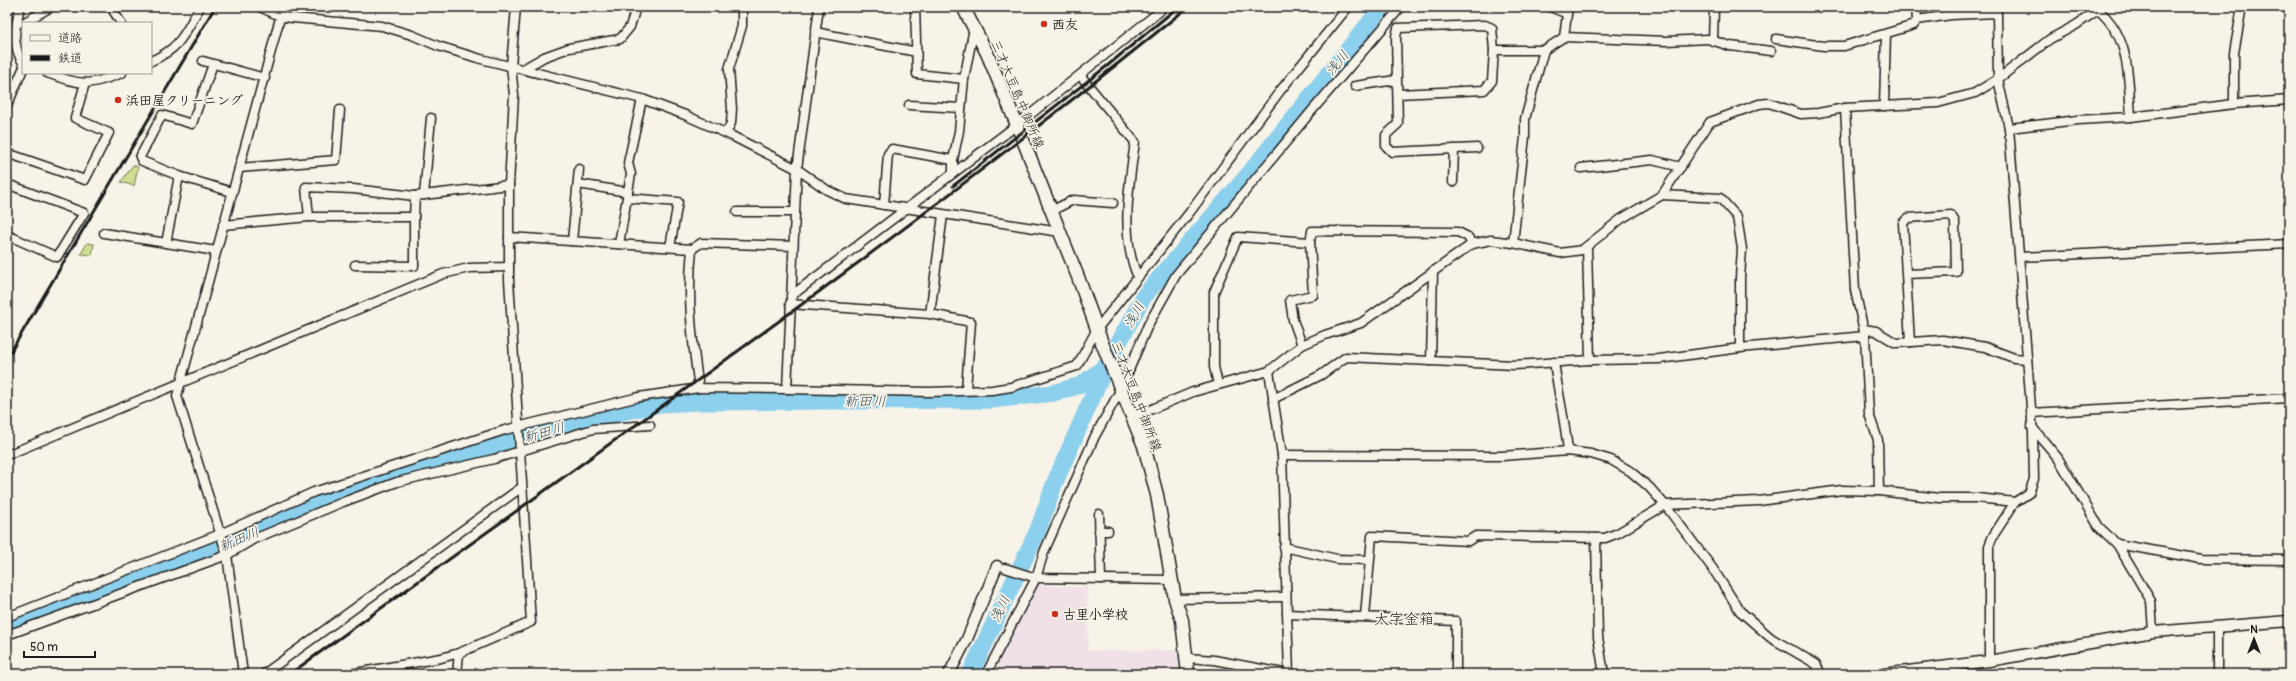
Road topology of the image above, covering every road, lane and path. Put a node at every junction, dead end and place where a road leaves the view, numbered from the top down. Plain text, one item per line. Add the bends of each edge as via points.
1 (20, 7) edge
2 (51, 7) edge
3 (111, 7) edge
4 (200, 7) edge
5 (260, 7) edge
6 (283, 7) edge
7 (516, 7) edge
8 (636, 7) edge
9 (742, 7) edge
10 (819, 7) edge
11 (915, 7) edge
12 (964, 7) edge
13 (1160, 7) edge
14 (1348, 7) edge
15 (1401, 7) edge
16 (1550, 7) edge
17 (1714, 7) edge
18 (1916, 7) edge
19 (2242, 7) edge
20 (2097, 8) edge
21 (1567, 10) edge
22 (282, 17) junction
23 (1917, 20) junction
24 (25, 22) edge
25 (120, 22) edge
26 (22, 24) edge
27 (15, 28) junction
28 (975, 28) junction
29 (814, 32) junction
30 (1886, 34) junction
31 (1564, 37) junction
32 (1776, 39) dead end
33 (1713, 41) junction
34 (7, 47) edge
35 (1494, 50) junction
36 (1544, 50) junction
37 (16, 51) junction
38 (1771, 51) dead end
39 (917, 52) junction
40 (22, 61) edge
41 (152, 61) edge
42 (203, 61) dead end
43 (213, 64) junction
44 (511, 66) junction
45 (525, 68) junction
46 (22, 71) edge
47 (50, 74) edge
48 (119, 74) edge
49 (1080, 75) junction
50 (264, 78) junction
51 (964, 79) junction
52 (1998, 79) junction
53 (1396, 80) junction
54 (85, 83) junction
55 (1355, 86) dead end
56 (1398, 94) junction
57 (642, 100) junction
58 (2289, 100) edge
59 (2234, 104) junction
60 (909, 105) dead end
61 (7, 106) edge
62 (1884, 106) junction
63 (961, 108) junction
64 (1844, 108) junction
65 (340, 110) dead end
66 (2131, 117) junction
67 (431, 118) dead end
68 (1017, 125) junction
69 (2009, 128) junction
70 (726, 133) junction
71 (1477, 148) dead end
72 (1454, 149) junction
73 (7, 153) edge
74 (953, 160) junction
75 (1681, 167) junction
76 (239, 168) junction
77 (1581, 168) dead end
78 (579, 169) dead end
79 (798, 169) junction
80 (953, 173) junction
81 (179, 176) junction
82 (1453, 182) dead end
83 (7, 184) edge
84 (578, 184) junction
85 (509, 185) junction
86 (232, 192) junction
87 (424, 195) junction
88 (627, 195) junction
89 (1662, 195) junction
90 (416, 196) junction
91 (1113, 203) dead end
92 (884, 205) junction
93 (907, 208) junction
94 (1051, 211) junction
95 (737, 212) dead end
96 (795, 212) junction
97 (943, 215) junction
98 (309, 217) junction
99 (414, 217) junction
100 (223, 225) junction
101 (1060, 232) junction
102 (104, 233) dead end
103 (7, 235) edge
104 (509, 237) junction
105 (572, 241) junction
106 (1310, 242) junction
107 (1513, 242) junction
108 (166, 243) junction
109 (619, 244) junction
110 (1472, 244) junction
111 (2289, 244) edge
112 (793, 246) junction
113 (670, 247) junction
114 (1587, 247) junction
115 (692, 249) junction
116 (216, 250) junction
117 (2020, 257) junction
118 (355, 265) dead end
119 (509, 267) junction
120 (1432, 271) junction
121 (1906, 274) junction
122 (1138, 277) junction
123 (791, 300) junction
124 (930, 314) junction
125 (1097, 329) junction
126 (1865, 333) junction
127 (1910, 342) junction
128 (1302, 346) junction
129 (1740, 348) junction
130 (2027, 359) junction
131 (1590, 360) junction
132 (1431, 361) junction
133 (1554, 362) junction
134 (1269, 371) junction
135 (180, 382) junction
136 (1218, 384) junction
137 (1119, 385) junction
138 (699, 388) junction
139 (787, 389) junction
140 (966, 389) junction
141 (2289, 398) edge
142 (1273, 399) junction
143 (2031, 413) junction
144 (1133, 417) junction
145 (650, 425) dead end
146 (2032, 427) junction
147 (518, 430) junction
148 (520, 448) junction
149 (1568, 451) junction
150 (7, 455) edge
151 (1282, 455) junction
152 (522, 487) junction
153 (1879, 490) junction
154 (2015, 502) junction
155 (1665, 505) junction
156 (1098, 514) dead end
157 (1099, 531) junction
158 (1108, 531) dead end
159 (220, 537) junction
160 (1596, 538) junction
161 (2117, 544) junction
162 (1284, 547) junction
163 (226, 552) junction
164 (1369, 560) junction
165 (2289, 560) edge
166 (1001, 567) joint
167 (1033, 577) junction
168 (1101, 579) junction
169 (1172, 580) junction
170 (1285, 597) junction
171 (1175, 599) junction
172 (1287, 614) junction
173 (1365, 616) junction
174 (7, 617) edge
175 (2289, 621) edge
176 (2217, 627) junction
177 (2153, 632) junction
178 (7, 635) edge
179 (459, 653) junction
180 (1188, 658) junction
181 (1989, 661) junction
182 (243, 674) edge
183 (264, 674) edge
184 (350, 674) edge
185 (457, 674) edge
186 (949, 674) edge
187 (986, 674) edge
188 (1188, 674) edge
189 (1289, 674) edge
190 (1456, 674) edge
191 (1604, 674) edge
192 (1821, 674) edge
193 (1884, 674) edge
194 (2217, 674) edge

1 - 27 street
2 - 24 street
3 - 25 street
4 - 41 street via 181,39 169,53
5 - 22 street
6 - 22 street
7 - 44 street
8 - 45 street via 630,28 620,39 569,48 544,57
9 - 70 street via 742,26 730,69 732,109 731,123
10 - 29 street
11 - 39 street
12 - 28 main road, 三才大豆島中御所線
13 - 49 street via 1160,11
14 - 122 street via 1280,91
15 - 137 street via 1176,275
16 - 21 street
17 - 33 street
18 - 23 street
19 - 59 street via 2234,53
20 - 52 street via 2076,25 2050,39
20 - 66 street via 2108,18 2122,41 2127,59
21 - 31 street
22 - 44 street via 382,26 438,46
22 - 50 street
23 - 30 street via 1914,25
23 - 52 street via 1951,15 1997,13
26 - 27 street
27 - 37 street
28 - 51 street
28 - 68 main road, 三才大豆島中御所線
29 - 39 street
29 - 79 street
30 - 32 street via 1844,46 1824,46
30 - 62 street
31 - 33 street
31 - 36 street
33 - 38 street via 1730,46
34 - 37 street
35 - 36 street
35 - 53 street via 1492,28 1485,25 1398,28
35 - 56 street via 1492,81 1484,90
36 - 107 street via 1525,119
37 - 40 street
39 - 51 street via 917,74
42 - 43 street
43 - 50 street
43 - 81 street via 192,124 162,115 140,157 142,161
44 - 45 street
44 - 85 street via 514,95
45 - 57 street
46 - 61 street
47 - 54 street via 79,84
48 - 54 street via 101,81
49 - 68 street
49 - 122 street via 1135,142 1129,185 1129,242 1132,265
50 - 76 street
51 - 63 street
52 - 62 street via 1975,93 1938,103
52 - 69 street
53 - 55 street
53 - 56 street
54 - 73 street via 75,118 109,133 85,180
56 - 72 street via 1398,124 1386,135 1386,146 1392,152
57 - 70 street
57 - 88 street via 628,163 631,174
58 - 59 street
59 - 66 street
60 - 63 street
62 - 64 street
63 - 74 street
64 - 75 street via 1801,114 1769,103 1759,104 1710,122
64 - 126 street via 1855,290
65 - 76 street via 336,160
66 - 69 street
67 - 87 street
68 - 80 street
68 - 94 main road, 三才大豆島中御所線
69 - 117 street
70 - 79 street
71 - 72 street
72 - 82 street
74 - 80 street
74 - 92 street via 892,149 888,154
75 - 77 street via 1652,160
75 - 89 street
76 - 86 street
78 - 84 street
79 - 92 street via 846,199
79 - 96 street
80 - 93 street
81 - 86 street
81 - 108 street
83 - 103 street via 84,213 56,257
84 - 88 street
84 - 105 street
85 - 87 street
85 - 104 street
86 - 100 street
87 - 90 street
88 - 109 street
88 - 113 street via 678,202
89 - 114 street via 1621,219
89 - 129 street via 1720,198 1737,217 1742,249
90 - 98 street via 306,187
90 - 99 street
91 - 94 street via 1073,200
92 - 93 street
93 - 97 street
93 - 123 street
94 - 101 main road, 三才大豆島中御所線
95 - 96 street
96 - 112 street
97 - 101 street
97 - 124 street
98 - 99 street
98 - 100 street
99 - 118 street via 414,266
100 - 116 street
101 - 125 main road, 三才大豆島中御所線
102 - 108 street
104 - 105 street
104 - 119 street
105 - 109 street
106 - 110 street via 1312,231 1458,232 1468,237
106 - 128 street via 1313,296 1290,300 1293,320
106 - 136 street via 1238,237 1214,292 1214,367
107 - 110 street via 1491,240
107 - 114 street via 1560,253
108 - 116 street
109 - 113 street
110 - 120 street
111 - 117 street
112 - 115 street via 701,242
112 - 123 street
113 - 115 street
114 - 131 street
115 - 138 street via 689,282 692,345
116 - 135 street via 211,280
117 - 130 street
119 - 135 street via 469,268 443,274
119 - 147 street
120 - 128 street via 1361,323 1324,335
120 - 132 street
121 - 121 street via 1956,272 1955,222 1951,216 1908,218 1903,223
121 - 127 street
122 - 125 street
123 - 124 street
123 - 139 street
124 - 140 street via 971,322
125 - 137 main road, 三才大豆島中御所線
125 - 140 street via 1077,366 1011,387 992,390
126 - 127 street via 1876,332 1896,343
126 - 129 street
126 - 153 street via 1869,414 1878,440
127 - 130 street via 1943,340 1964,343 1986,347 2014,358
128 - 134 street
129 - 131 street via 1659,359
130 - 143 street
131 - 133 street
132 - 133 street via 1514,365
132 - 142 street via 1346,357 1321,375
133 - 149 street via 1558,396 1566,422
134 - 136 street
134 - 142 street
135 - 150 street
135 - 159 street via 177,396
136 - 144 street
137 - 144 main road, 三才大豆島中御所線
137 - 167 street
138 - 139 street
138 - 147 street via 639,396
139 - 140 street via 929,392
141 - 143 street
142 - 151 street
143 - 146 street
144 - 169 main road, 三才大豆島中御所線 via 1157,495
145 - 148 street via 594,429
146 - 154 street via 2034,479 2029,493
146 - 161 street via 2058,458 2098,527
147 - 148 street
147 - 159 street via 314,492
148 - 152 street
148 - 163 street via 494,459 384,487
149 - 151 street via 1502,456
149 - 155 street via 1611,460 1630,471
151 - 162 street
152 - 179 street via 531,622
152 - 183 street
153 - 154 street via 1939,498
153 - 155 street via 1842,490 1759,501
154 - 181 street via 1989,546
155 - 160 street via 1618,533
155 - 192 street via 1713,569 1740,611 1771,638 1816,664
156 - 157 street
157 - 158 street
157 - 168 street
159 - 163 street
159 - 174 street
160 - 164 street via 1476,536 1468,541 1372,536
160 - 191 street via 1598,637
161 - 165 street via 2201,559
161 - 177 street via 2151,601
162 - 164 street via 1337,559
162 - 170 street
163 - 178 street
163 - 182 street
164 - 173 street
166 - 167 street
166 - 186 street
167 - 168 street
167 - 187 street
168 - 169 street
169 - 171 main road, 三才大豆島中御所線
170 - 171 street
170 - 172 street
171 - 180 main road, 三才大豆島中御所線 via 1182,620
172 - 173 street
172 - 189 street
173 - 190 street via 1456,621
175 - 176 street
176 - 177 street
176 - 194 street
177 - 181 street
179 - 184 street
179 - 185 street
180 - 188 main road, 三才大豆島中御所線
180 - 189 street via 1214,660
181 - 193 street

